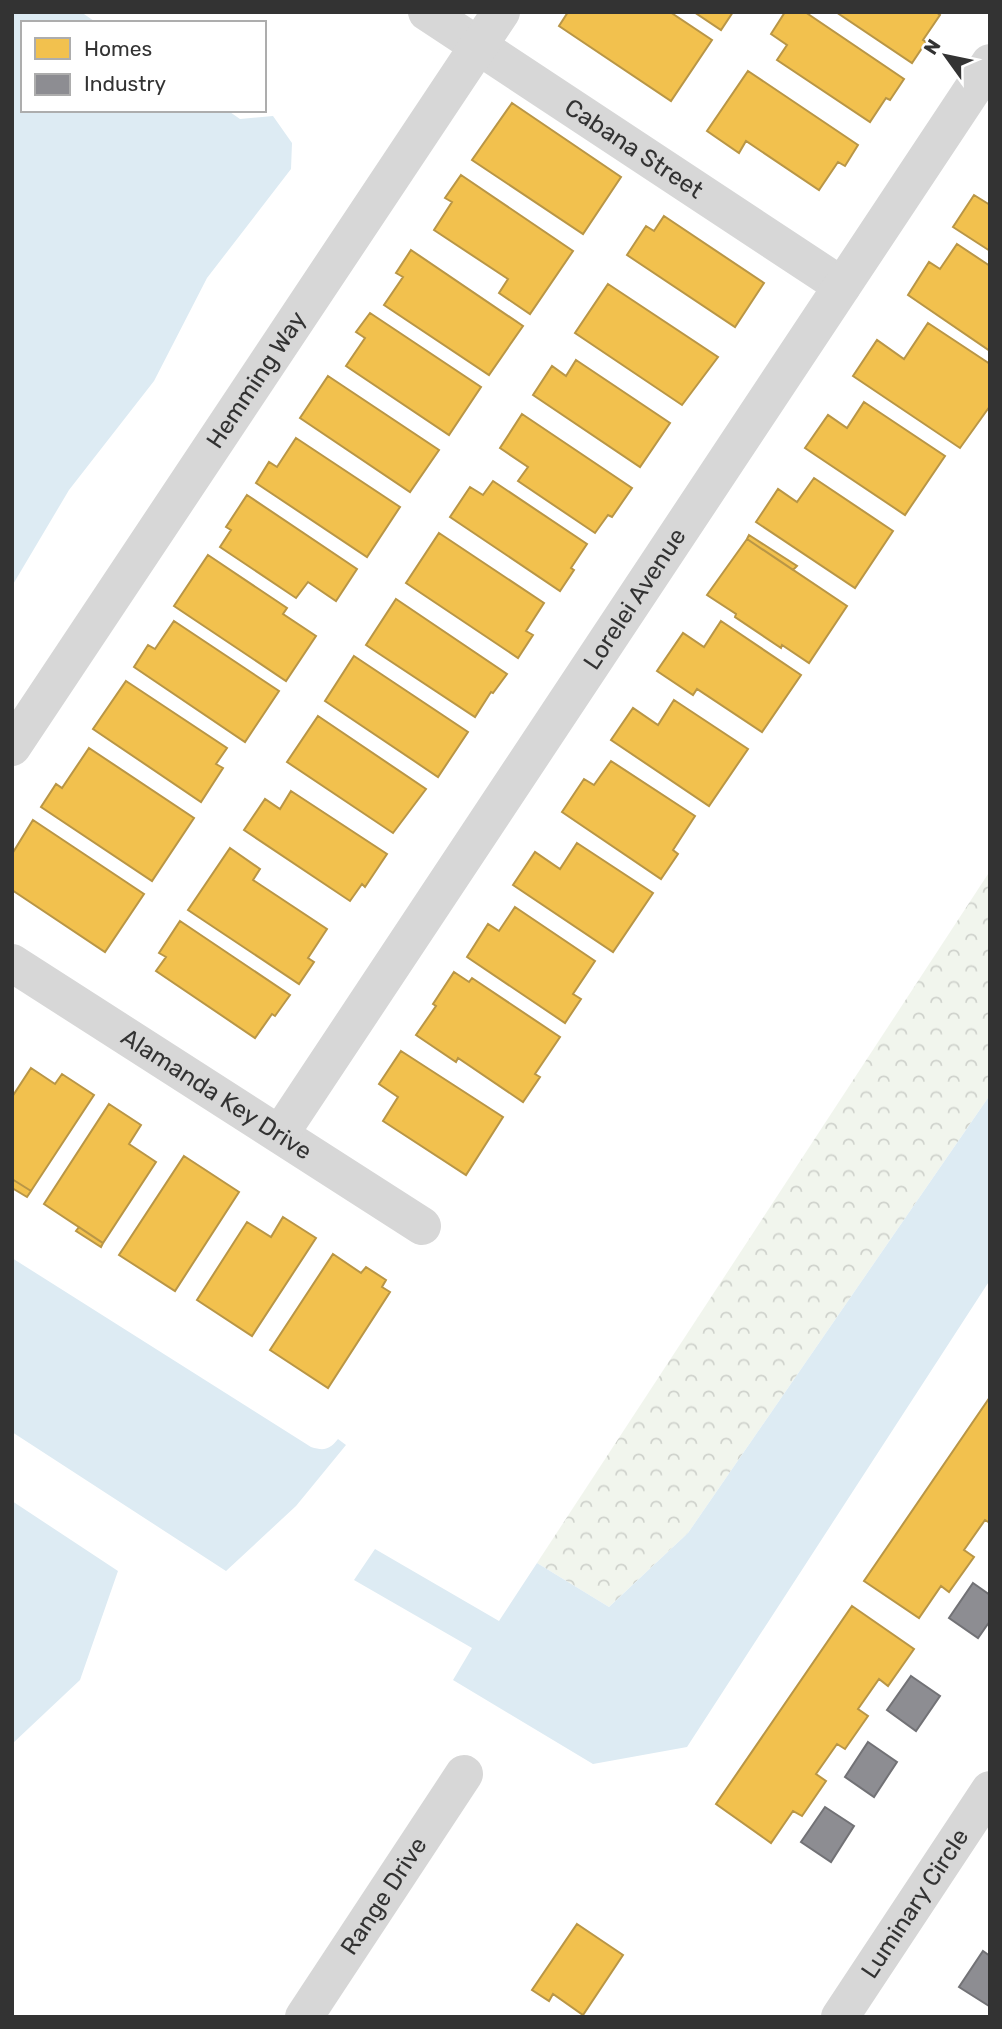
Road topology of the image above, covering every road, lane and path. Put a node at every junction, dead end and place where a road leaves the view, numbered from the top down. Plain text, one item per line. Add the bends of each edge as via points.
1 (427, 12) edge
2 (501, 12) edge
3 (478, 47) junction
4 (990, 63) edge
5 (842, 286) junction
6 (12, 747) edge
7 (12, 962) edge
8 (279, 1134) junction
9 (422, 1226) dead end
10 (464, 1773) dead end
11 (990, 1790) edge
12 (310, 2015) edge
13 (840, 2017) edge

1 - 3 street, Cabana Street
2 - 3 street, Hemming Way
3 - 5 street, Cabana Street
3 - 6 street, Hemming Way
4 - 5 street, Lorelei Avenue
5 - 8 street, Lorelei Avenue
7 - 8 street, Alamanda Key Drive
8 - 9 street, Alamanda Key Drive
10 - 12 street, Range Drive
11 - 13 street, Luminary Circle

